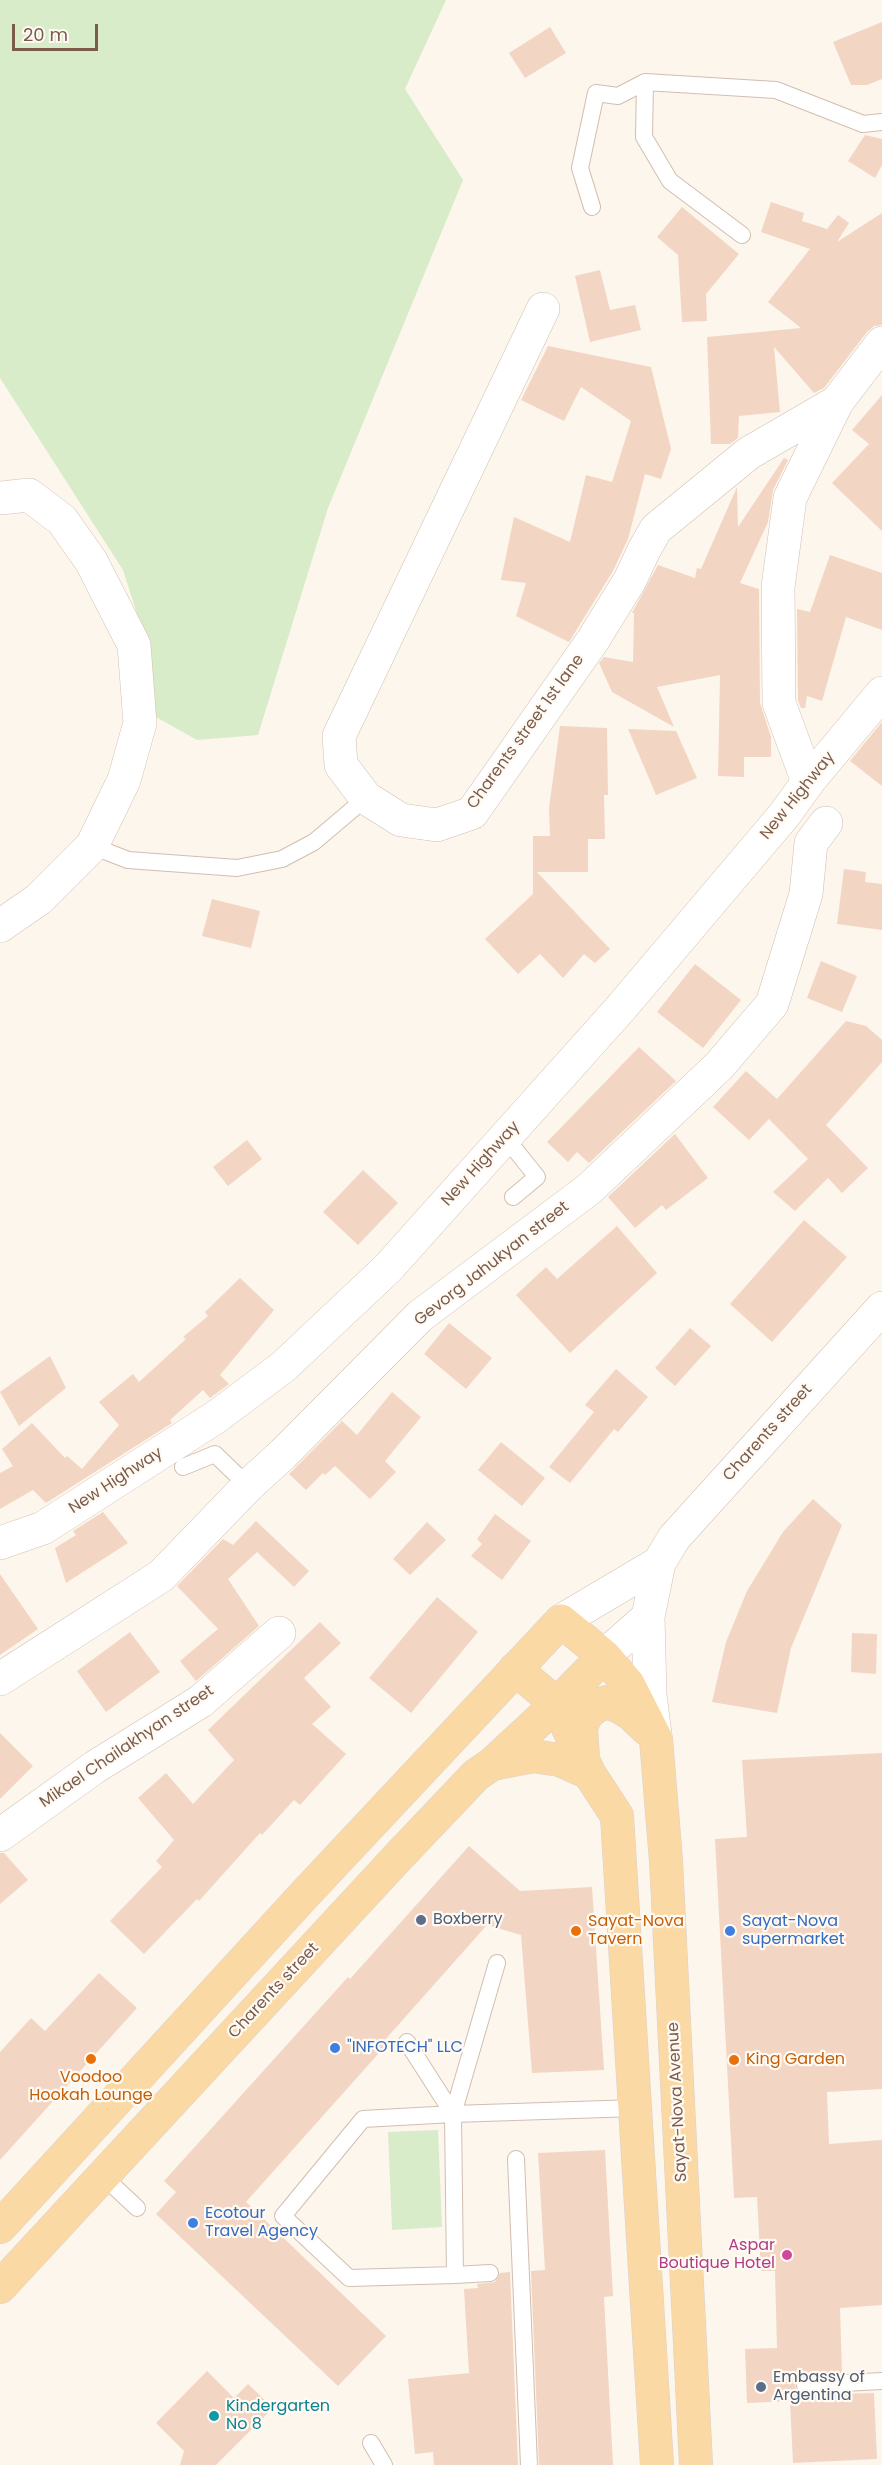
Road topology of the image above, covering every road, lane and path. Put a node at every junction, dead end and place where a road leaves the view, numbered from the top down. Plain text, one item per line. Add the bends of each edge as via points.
1 (645, 82) junction
2 (882, 122) edge
3 (592, 207) dead end
4 (742, 235) dead end
5 (543, 309) dead end
6 (882, 343) edge
7 (837, 402) junction
8 (0, 498) edge
9 (882, 693) edge
10 (808, 782) junction
11 (366, 798) junction
12 (826, 823) dead end
13 (92, 846) junction
14 (0, 926) edge
15 (505, 1137) junction
16 (513, 1197) dead end
17 (882, 1308) edge
18 (183, 1467) dead end
19 (248, 1486) junction
20 (0, 1543) edge
21 (659, 1563) junction
22 (648, 1617) junction
23 (561, 1621) junction
24 (279, 1633) dead end
25 (604, 1656) junction
26 (515, 1669) junction
27 (0, 1679) edge
28 (557, 1704) junction
29 (656, 1739) junction
30 (492, 1764) junction
31 (586, 1767) junction
32 (0, 1835) edge
33 (496, 1963) dead end
34 (407, 2042) dead end
35 (636, 2108) junction
36 (453, 2114) junction
37 (516, 2159) dead end
38 (103, 2176) junction
39 (137, 2208) dead end
40 (0, 2227) edge
41 (490, 2273) dead end
42 (455, 2275) junction
43 (0, 2287) edge
44 (882, 2381) edge
45 (805, 2385) dead end
46 (371, 2443) dead end
47 (384, 2465) edge
48 (530, 2465) edge
49 (657, 2465) edge
50 (696, 2465) edge

1 - 2 lane via 776,90 863,124
1 - 3 lane via 618,96 596,93 579,168
1 - 4 lane via 644,137 670,180
5 - 11 street, Charents street 1st lane via 339,736 341,765
6 - 7 street, Charents street 1st lane
7 - 10 street via 790,498 778,586 779,703
7 - 11 street, Charents street 1st lane via 749,453 656,529 593,640 472,813 437,825 401,820
8 - 13 street via 29,495 62,520 91,561 134,645 140,723 124,780
9 - 10 street, New Highway
10 - 15 street, New Highway via 620,1009
11 - 13 lane via 314,842 282,859 237,868 128,860
12 - 19 street, Gevorg Jahukyan street via 812,843 806,894 772,1005 719,1066 589,1189 420,1316
13 - 14 street via 39,899
15 - 16 lane via 537,1177
15 - 20 street, New Highway via 388,1268 283,1367 216,1417 43,1528
17 - 21 street, Charents street via 674,1538
18 - 19 lane via 215,1454
19 - 27 street, Gevorg Jahukyan street via 161,1576
21 - 22 street, Charents street
21 - 23 street, Charents street
22 - 25 street, Charents street
22 - 29 street, Sayat-Nova Avenue via 650,1695
23 - 25 main road, Sayat-Nova Avenue
23 - 26 main road, Charents street
24 - 32 street, Mikael Chailakhyan street via 201,1701 95,1767
25 - 28 main road, Charents street
25 - 29 main road, Sayat-Nova Avenue via 628,1684
26 - 28 main road
26 - 40 main road, Charents street
28 - 30 main road, Charents street
28 - 31 main road
29 - 31 main road via 631,1714 606,1702 586,1715 581,1727
29 - 50 main road, Sayat-Nova Avenue via 666,1861
30 - 31 main road via 533,1756
30 - 38 main road, Charents street via 476,1775 399,1856
31 - 35 main road via 617,1816
33 - 36 lane
34 - 36 lane
35 - 36 lane
35 - 49 main road
36 - 42 lane
36 - 42 lane via 363,2120 283,2216 349,2278
37 - 48 lane
38 - 39 lane
38 - 43 main road, Charents street
41 - 42 lane
44 - 45 lane
46 - 47 lane

